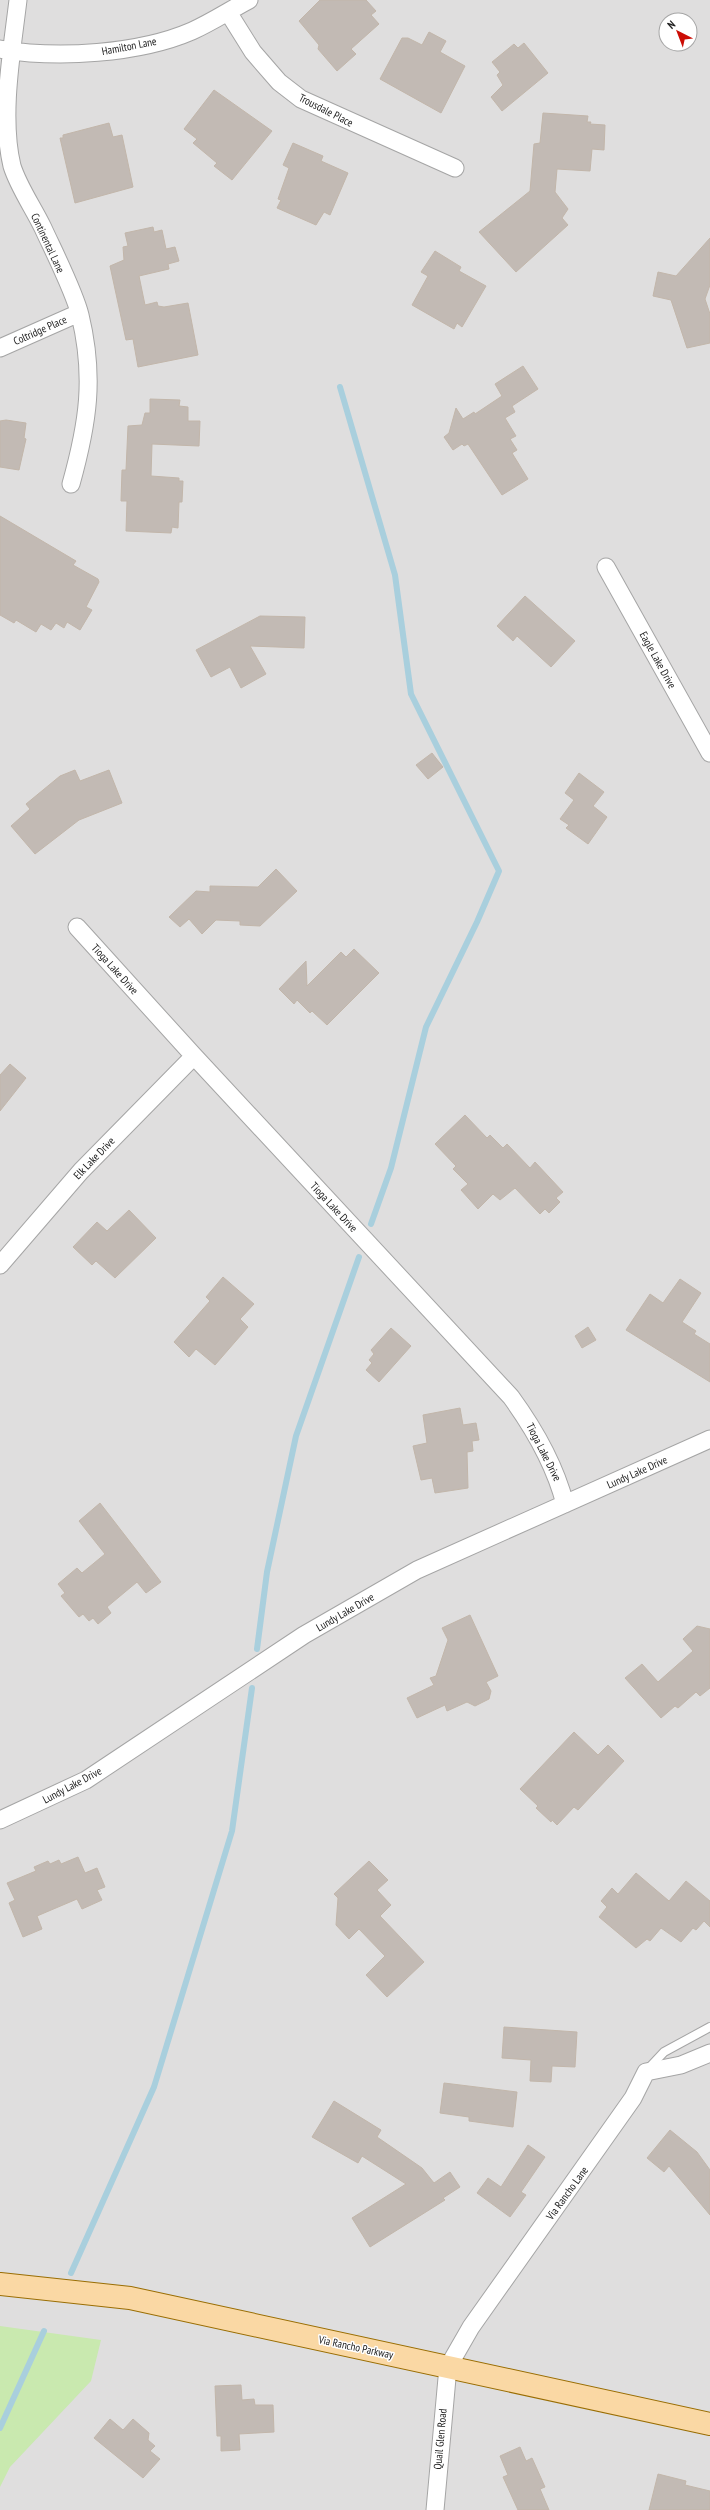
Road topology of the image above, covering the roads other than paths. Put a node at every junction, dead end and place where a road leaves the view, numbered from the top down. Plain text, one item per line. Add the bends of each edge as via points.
1 (18, 0) edge
2 (249, 0) edge
3 (228, 12) junction
4 (6, 50) edge
5 (455, 168) dead end
6 (79, 313) junction
7 (0, 348) edge
8 (71, 484) dead end
9 (606, 567) dead end
10 (710, 753) edge
11 (77, 927) dead end
12 (194, 1056) junction
13 (0, 1265) edge
14 (710, 1439) edge
15 (565, 1504) junction
16 (0, 1820) edge
17 (710, 2027) edge
18 (710, 2053) edge
19 (646, 2072) junction
20 (0, 2284) edge
21 (448, 2367) junction
22 (710, 2424) edge
23 (435, 2510) edge

1 - 4 street, Continental Lane
2 - 3 street, Hamilton Lane
3 - 4 street, Hamilton Lane via 192,31 136,47 82,54
3 - 5 street, Trousdale Place via 253,52 279,82 301,100
4 - 6 street, Continental Lane via 6,124 12,165
6 - 7 street, Coltridge Place
6 - 8 street, Continental Lane via 88,356 89,400 84,438
9 - 10 street, Eagle Lake Drive
11 - 12 street, Tioga Lake Drive
12 - 13 street, Elk Lake Drive via 81,1172
12 - 15 street, Tioga Lake Drive via 511,1397 536,1434 560,1482
14 - 15 street, Lundy Lake Drive
15 - 16 street, Lundy Lake Drive via 417,1570 304,1635 86,1780
17 - 19 lane via 664,2052
18 - 19 street via 681,2065
19 - 21 street, Via Rancho Lane via 633,2098 571,2188 513,2265 471,2327
20 - 21 main road, Via Rancho Parkway via 130,2298
21 - 22 main road, Via Rancho Parkway
21 - 23 street, Quail Glen Road

